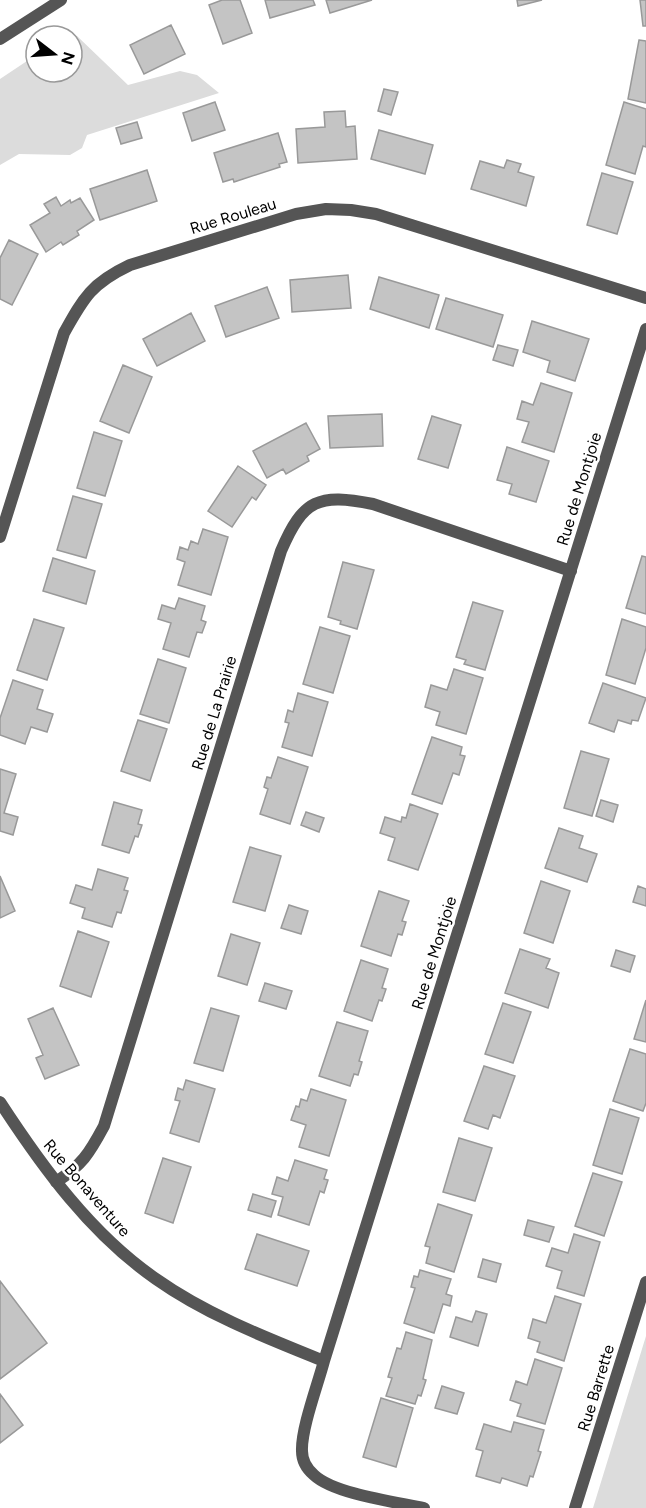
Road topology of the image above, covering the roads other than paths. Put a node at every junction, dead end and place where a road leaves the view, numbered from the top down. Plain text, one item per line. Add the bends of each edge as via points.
1 (61, 0) edge
2 (0, 39) edge
3 (646, 298) edge
4 (646, 329) edge
5 (0, 537) edge
6 (571, 571) junction
7 (0, 1102) edge
8 (56, 1182) junction
9 (646, 1282) edge
10 (324, 1361) junction
11 (576, 1506) edge
12 (424, 1508) edge

1 - 2 street
3 - 5 street, Rue Rouleau via 376,214 351,210 296,214 130,265 108,275 92,289 64,333
4 - 6 street, Rue de Montjoie
6 - 8 street, Rue de La Prairie via 373,504 325,499 305,508 291,526 281,550 104,1126 76,1169
6 - 10 street, Rue de Montjoie
7 - 8 street, Rue Bonaventure
8 - 10 street, Rue Bonaventure via 90,1222 157,1280 238,1324
9 - 11 street, Rue Barrette
10 - 12 street, Rue de Montjoie via 304,1436 304,1463 313,1475 343,1490

